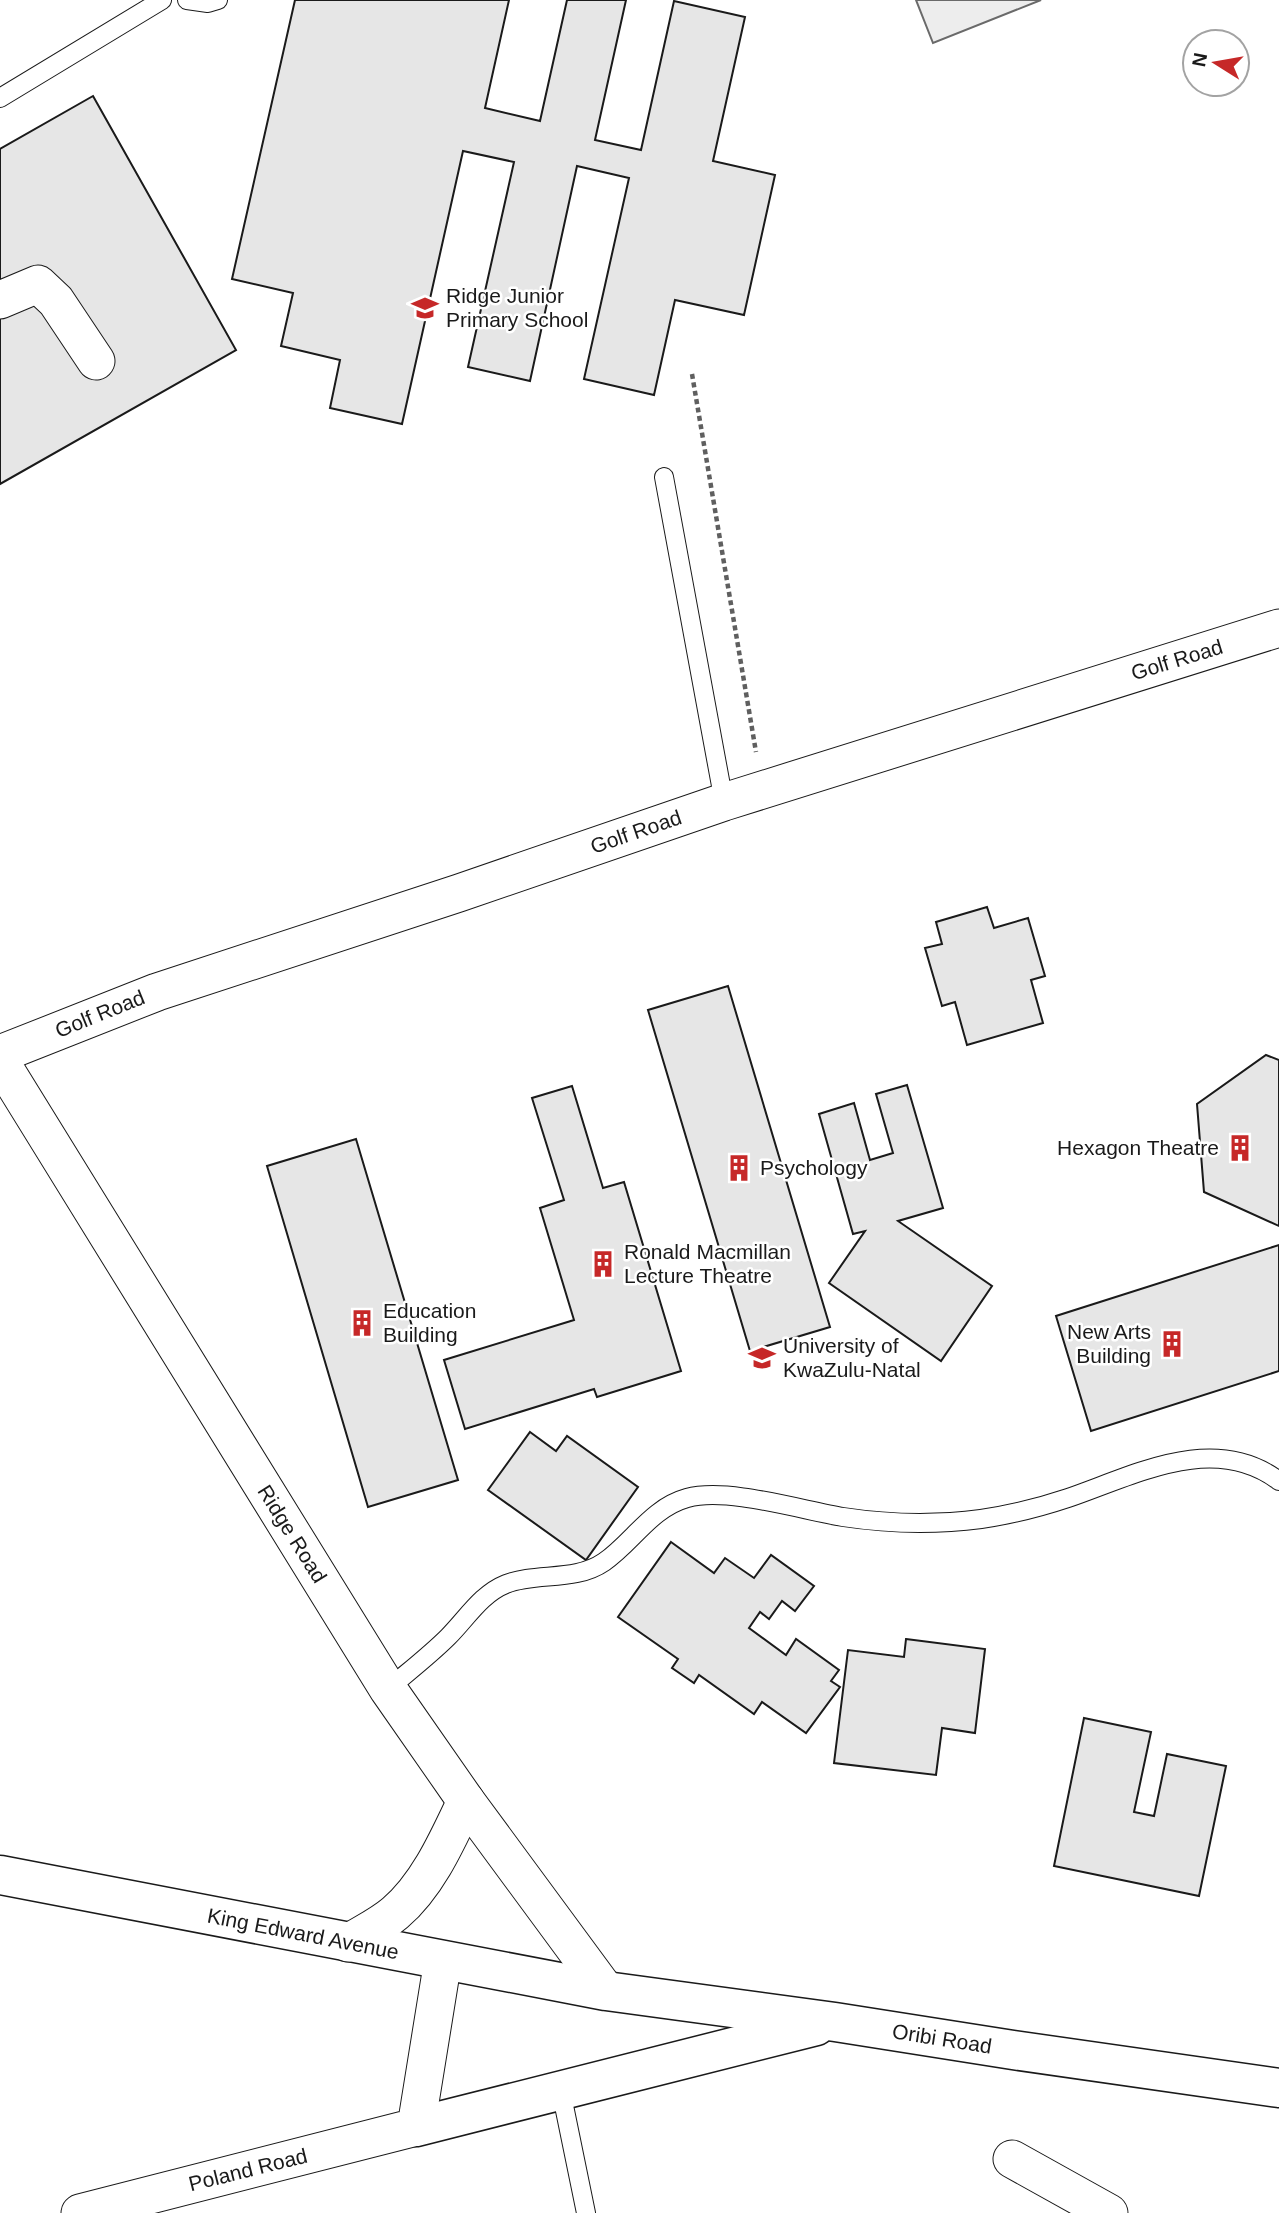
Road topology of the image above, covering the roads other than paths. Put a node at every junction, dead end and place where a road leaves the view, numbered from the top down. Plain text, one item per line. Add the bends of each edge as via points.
1 (162, 0) edge
2 (187, 0) edge
3 (218, 0) edge
4 (0, 98) edge
5 (0, 300) edge
6 (96, 361) dead end
7 (664, 477) dead end
8 (1279, 628) edge
9 (724, 802) junction
10 (0, 1054) edge
11 (0, 1061) edge
12 (1279, 1481) edge
13 (388, 1689) junction
14 (466, 1801) junction
15 (0, 1875) edge
16 (348, 1943) junction
17 (443, 1960) junction
18 (606, 1991) junction
19 (835, 2022) junction
20 (1279, 2088) edge
21 (561, 2091) junction
22 (416, 2127) junction
23 (1012, 2159) dead end
24 (79, 2213) edge
25 (586, 2213) edge
26 (1109, 2213) edge

1 - 4 lane
2 - 3 lane
5 - 6 street via 38,284 56,301
7 - 9 lane
8 - 9 street, Golf Road
9 - 10 street, Golf Road via 157,992
11 - 13 street, Ridge Road
12 - 13 lane via 1263,1469 1233,1458 1179,1461 1128,1474 1066,1499 983,1519 927,1524 844,1517 712,1494 686,1498 660,1510 602,1563 575,1574 508,1583 487,1594 448,1637
13 - 14 street, Ridge Road
14 - 16 street via 412,1893 385,1921
14 - 18 street, Ridge Road
15 - 16 street, King Edward Avenue
16 - 17 street, King Edward Avenue
17 - 18 street, King Edward Avenue
17 - 22 street
18 - 19 street, Oribi Road
19 - 20 street, Oribi Road
19 - 21 street
21 - 22 street
21 - 25 lane
22 - 24 street, Poland Road
23 - 26 street

